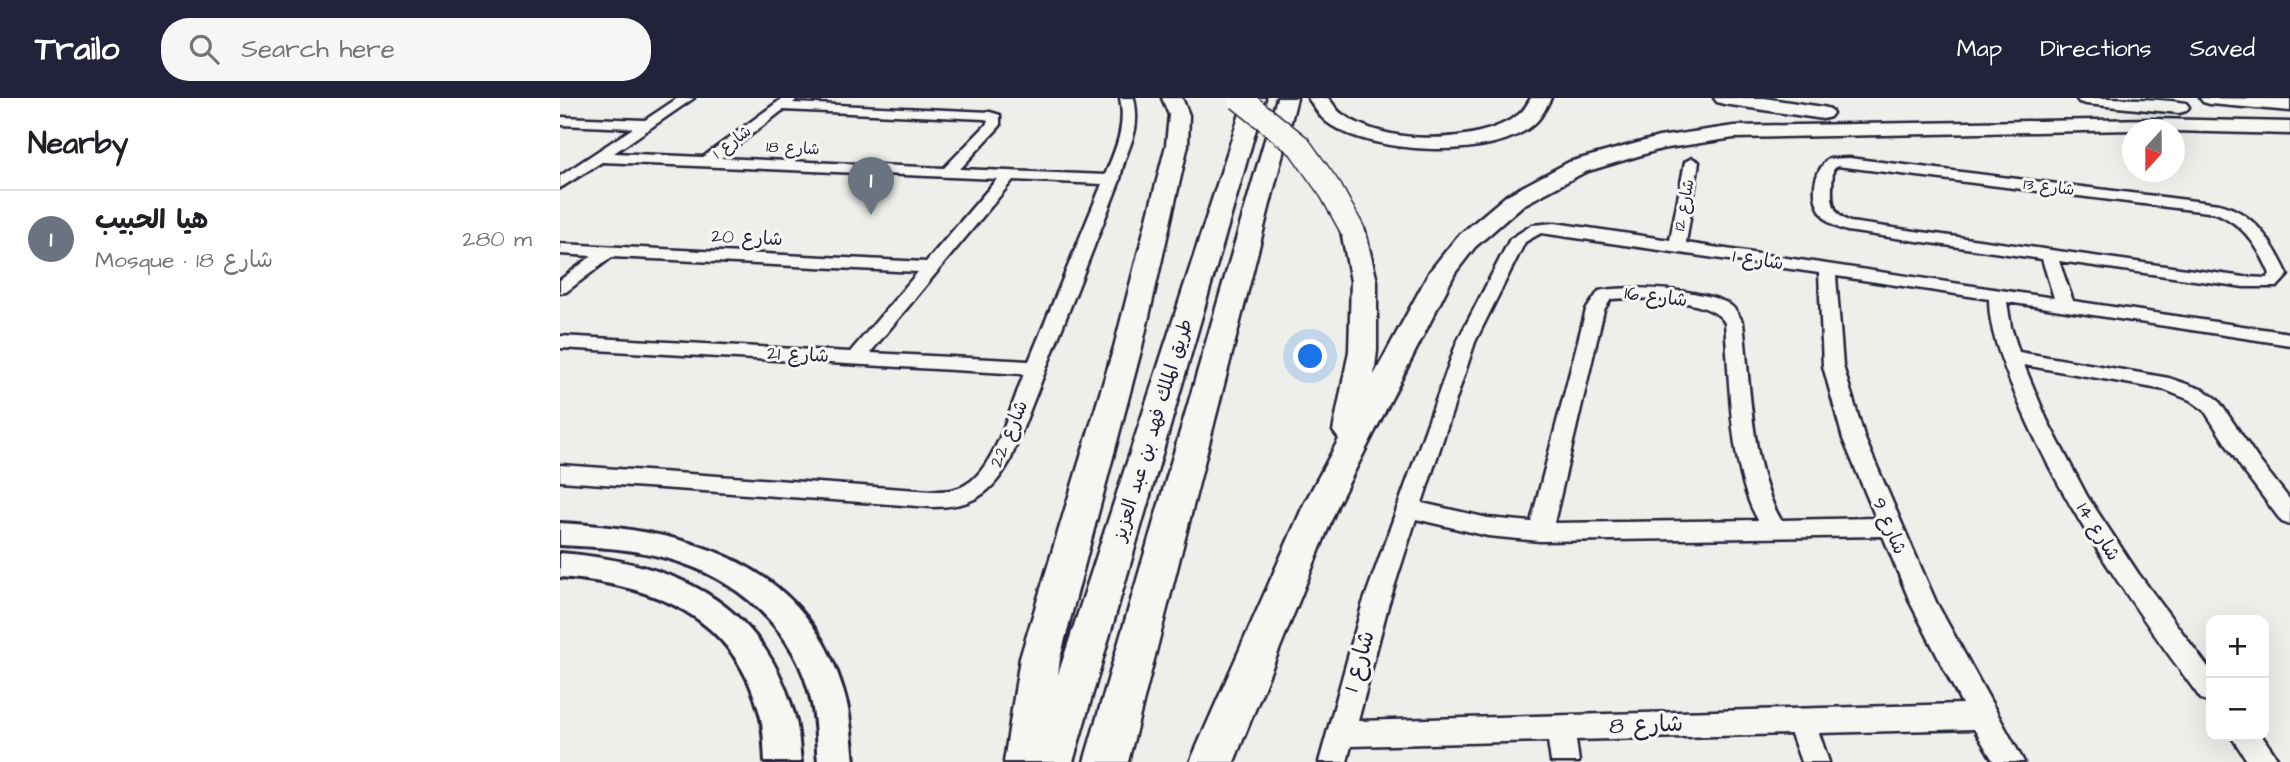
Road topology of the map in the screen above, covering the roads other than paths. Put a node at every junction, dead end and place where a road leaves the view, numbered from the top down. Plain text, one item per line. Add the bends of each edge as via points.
1 (687, 98) edge
2 (904, 98) edge
3 (1127, 98) edge
4 (1172, 98) edge
5 (1239, 98) edge
6 (1255, 98) edge
7 (1287, 98) edge
8 (1318, 98) edge
9 (1541, 98) edge
10 (1724, 98) edge
11 (2086, 98) edge
12 (2210, 98) edge
13 (2266, 98) edge
14 (786, 102) edge
15 (2290, 103) edge
16 (891, 110) junction
17 (2290, 118) edge
18 (560, 121) edge
19 (647, 124) junction
20 (2022, 126) junction
21 (2290, 130) edge
22 (599, 157) junction
23 (705, 162) junction
24 (1692, 162) dead end
25 (947, 173) junction
26 (1009, 175) junction
27 (1112, 180) junction
28 (560, 183) edge
29 (1676, 247) junction
30 (560, 250) edge
31 (607, 252) junction
32 (2049, 255) junction
33 (933, 268) junction
34 (1828, 270) junction
35 (560, 288) edge
36 (1998, 295) junction
37 (2065, 305) junction
38 (2290, 339) edge
39 (560, 342) edge
40 (2011, 357) junction
41 (855, 359) junction
42 (1036, 368) junction
43 (560, 472) edge
44 (1321, 504) junction
45 (1409, 509) junction
46 (2290, 516) edge
47 (1890, 527) junction
48 (1774, 528) junction
49 (1539, 532) junction
50 (560, 534) edge
51 (560, 565) edge
52 (2206, 684) edge
53 (1982, 716) junction
54 (1801, 720) junction
55 (1560, 727) junction
56 (1339, 734) junction
57 (2249, 741) edge
58 (783, 762) edge
59 (836, 762) edge
60 (1026, 762) edge
61 (1051, 762) edge
62 (1107, 762) edge
63 (1212, 762) edge
64 (1333, 762) edge
65 (1565, 762) edge
66 (1815, 762) edge
67 (2010, 762) edge
68 (2266, 762) edge

1 - 19 street
2 - 16 street
3 - 27 street, شارع 22 via 1131,126
4 - 60 highway via 1179,115 1177,145 1128,347 1040,657
5 - 44 highway, bridge via 1299,146 1331,191 1353,231 1364,281 1363,351 1351,425
6 - 61 highway, طريق الملك فهد بن عبد العزيز
7 - 62 highway, طريق الملك فهد بن عبد العزيز
8 - 9 highway via 1332,118 1355,131 1429,144 1471,141 1505,131 1532,114
10 - 20 highway via 1878,119
11 - 17 highway
12 - 15 highway
13 - 15 highway
14 - 16 street
14 - 23 street, شارع 1
16 - 25 street via 995,118 993,126
18 - 19 street
19 - 22 street
20 - 21 highway
20 - 44 highway via 1706,135 1631,149 1547,181 1479,229 1443,271
22 - 23 street, شارع 18
22 - 28 street
23 - 25 street, شارع 18
24 - 29 street, شارع 12
25 - 26 street, شارع 18
26 - 27 street, شارع 18
26 - 33 street
27 - 42 street, شارع 22
29 - 34 street, شارع 1
29 - 45 street, شارع 1 via 1544,228 1518,239 1466,342
30 - 31 street, شارع 20
31 - 33 street, شارع 20
31 - 35 street
32 - 32 street, شارع 13 via 2252,283 2271,283 2280,275 2249,224 2219,209 1849,162 1826,167 1825,212 1835,222
32 - 37 street
33 - 41 street
34 - 36 street, شارع 1
34 - 47 street, شارع 9 via 1830,346 1838,388
36 - 37 street, شارع 1
36 - 40 street, شارع 14 via 1998,317
37 - 38 street, شارع 1
39 - 41 street, شارع 21
40 - 46 street via 2169,384 2197,395 2211,405
40 - 52 street, شارع 14 via 2050,451 2094,526
41 - 42 street, شارع 21
42 - 43 street, شارع 22 via 993,473 977,490 961,497 932,499
44 - 63 highway
45 - 49 street via 1488,527
45 - 56 street, شارع 1 via 1375,606
47 - 48 street
47 - 53 street, شارع 9
48 - 49 street
48 - 49 street, شارع 16 via 1758,501 1750,474 1730,315 1714,304 1621,291 1605,295 1595,310
50 - 59 main road via 629,538 673,547 719,564 765,591 790,619 822,679
51 - 58 main road via 602,569 660,585 689,597 729,625 765,677 780,730
53 - 54 street, شارع 8
53 - 67 street, شارع 9
54 - 55 street, شارع 8
54 - 66 street
55 - 56 street, شارع 8
55 - 65 street
56 - 64 street
57 - 68 street

